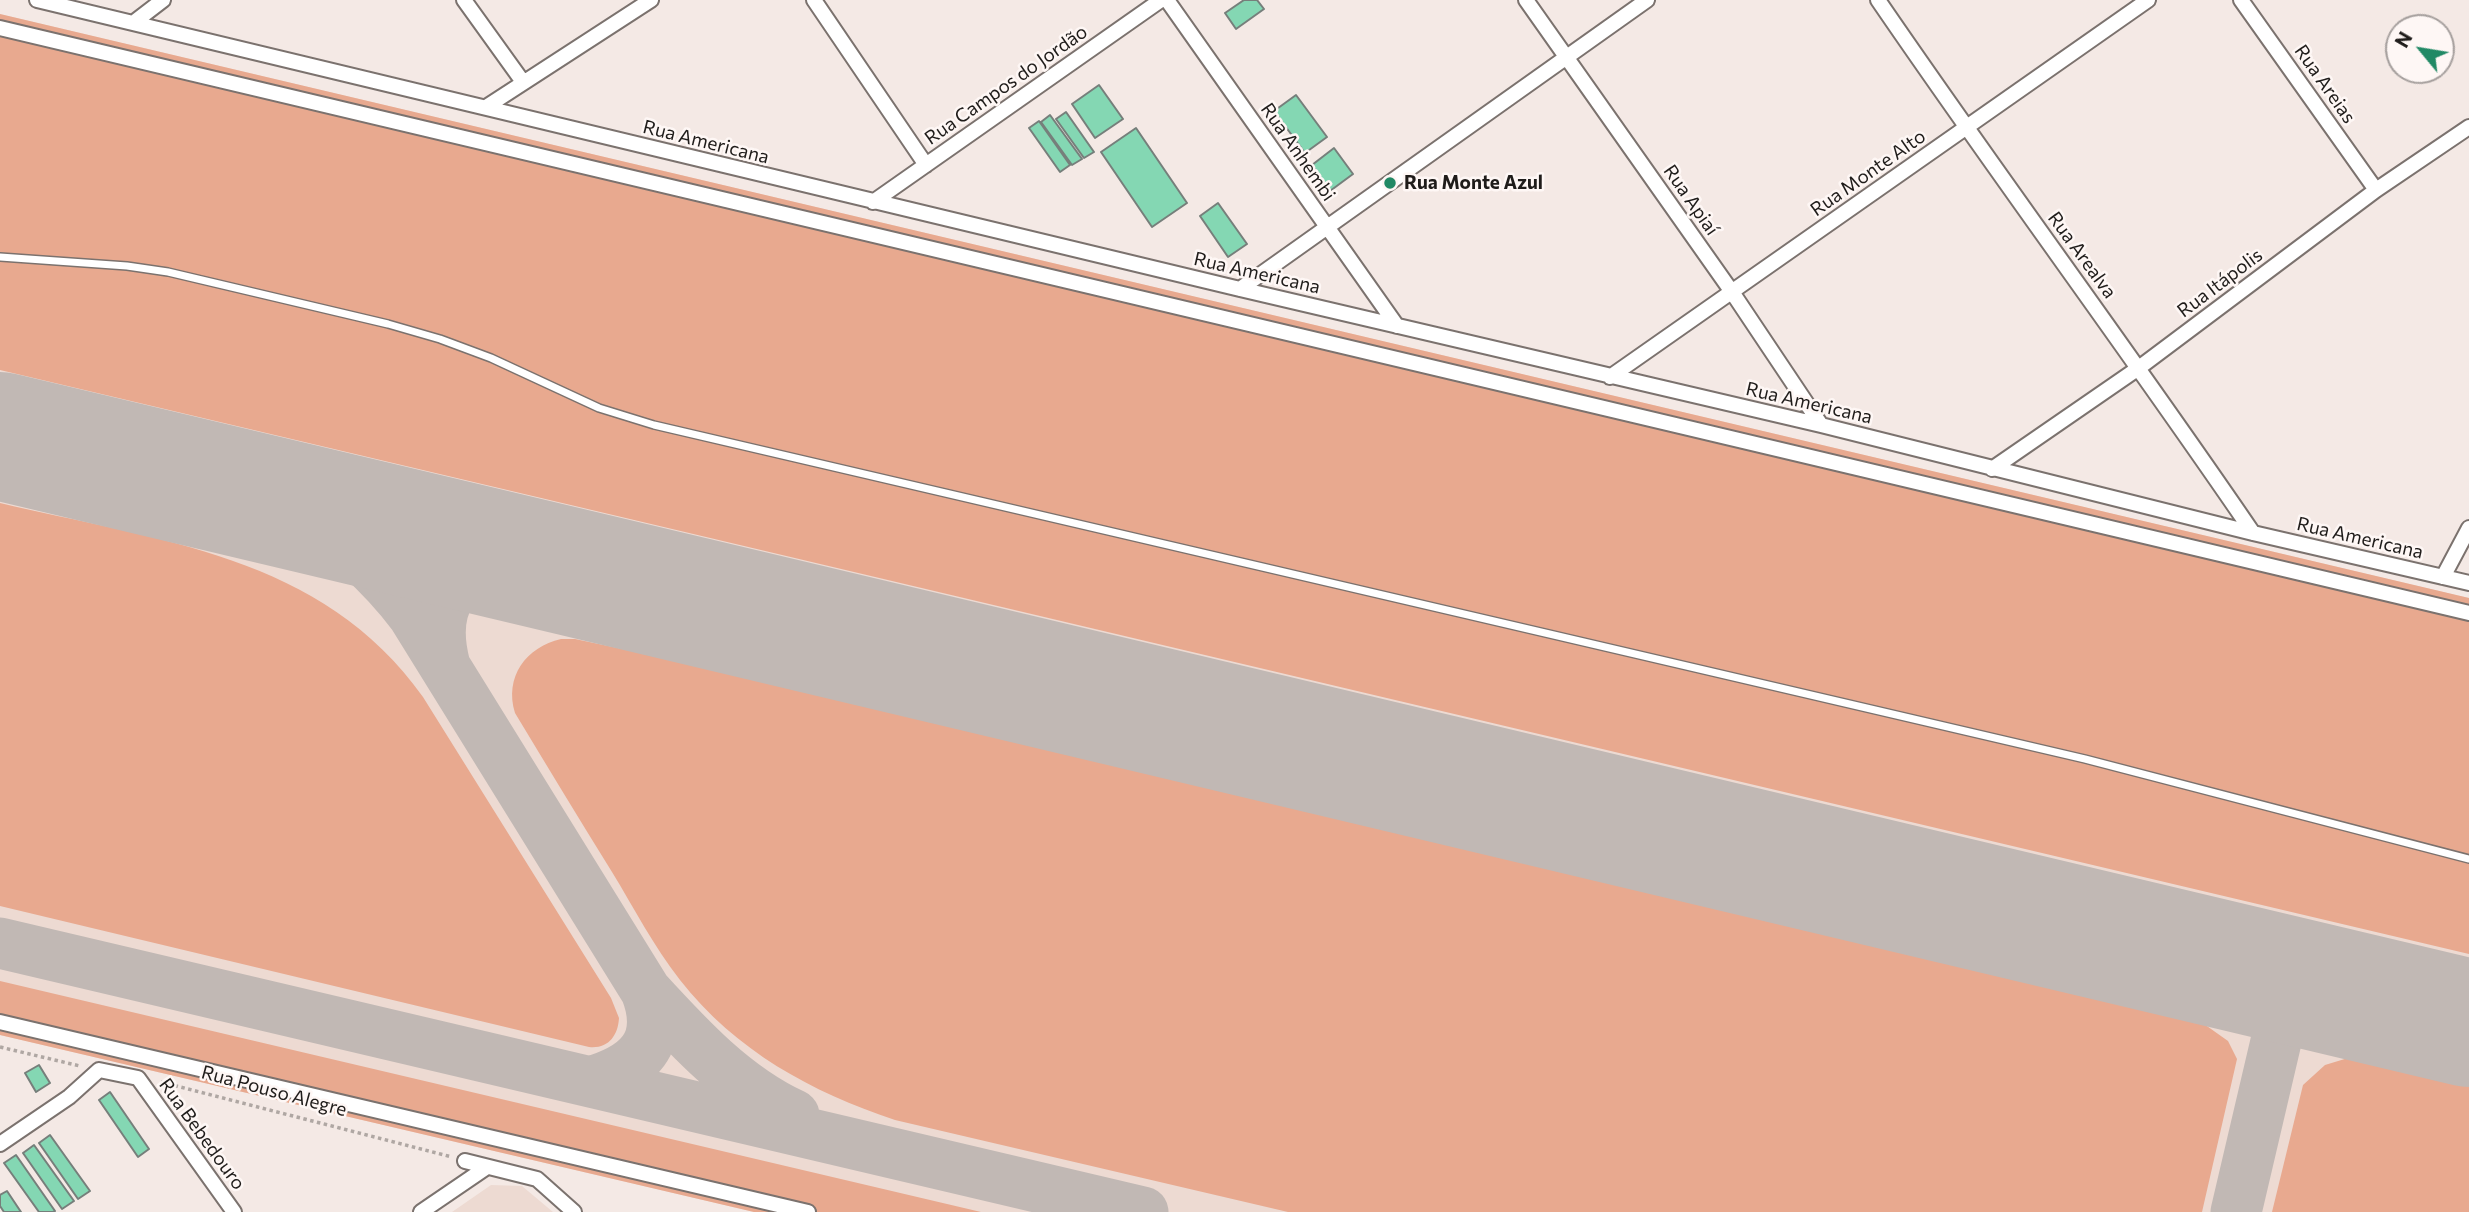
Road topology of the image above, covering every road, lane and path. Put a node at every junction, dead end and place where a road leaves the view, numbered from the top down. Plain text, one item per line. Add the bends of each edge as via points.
1 (37, 0) edge
2 (97, 0) edge
3 (163, 0) edge
4 (464, 0) edge
5 (651, 0) edge
6 (814, 0) edge
7 (1161, 0) edge
8 (1167, 0) edge
9 (1526, 0) edge
10 (1647, 0) edge
11 (1878, 0) edge
12 (2148, 0) edge
13 (2241, 0) edge
14 (108, 17) junction
15 (133, 23) junction
16 (0, 28) edge
17 (1566, 56) junction
18 (523, 82) junction
19 (486, 107) junction
20 (2469, 127) edge
21 (1965, 128) junction
22 (926, 165) junction
23 (2376, 190) junction
24 (873, 202) junction
25 (1328, 227) junction
26 (0, 257) edge
27 (1240, 289) junction
28 (1732, 292) junction
29 (1397, 326) junction
30 (2140, 367) junction
31 (1610, 377) junction
32 (1821, 425) junction
33 (1992, 468) junction
34 (2469, 528) edge
35 (2253, 533) junction
36 (2443, 577) junction
37 (2469, 583) edge
38 (2469, 613) edge
39 (2469, 859) edge
40 (0, 1022) edge
41 (0, 1047) edge
42 (99, 1070) junction
43 (138, 1078) junction
44 (0, 1144) edge
45 (465, 1161) joint
46 (487, 1167) junction
47 (234, 1212) edge
48 (421, 1212) edge
49 (574, 1212) edge
50 (808, 1212) edge

1 - 14 street, Rua Americana
2 - 14 street
3 - 15 street
4 - 18 street
5 - 18 street
6 - 22 street
7 - 22 street, Rua Campos do Jordão
8 - 25 street, Rua Anhembi
9 - 17 street, Rua Apiaí
10 - 17 street
11 - 21 street, Rua Arealva
12 - 21 street, Rua Monte Alto
13 - 23 street, Rua Areias
14 - 15 street, Rua Americana
15 - 19 street, Rua Americana
16 - 38 street
17 - 25 street
17 - 28 street, Rua Apiaí
18 - 19 street
19 - 24 street, Rua Americana
20 - 23 street, Rua Itápolis
21 - 28 street, Rua Monte Alto
21 - 30 street, Rua Arealva
22 - 24 street, Rua Campos do Jordão
23 - 30 street, Rua Itápolis
24 - 27 street, Rua Americana
25 - 27 street
25 - 29 street, Rua Anhembi
26 - 39 lane via 168,272 388,324 491,358 599,408 654,425 2084,759
27 - 29 street, Rua Americana
28 - 31 street, Rua Monte Alto
28 - 32 street, Rua Apiaí
29 - 31 street, Rua Americana
30 - 33 street, Rua Itápolis
30 - 35 street, Rua Arealva
31 - 32 street, Rua Americana
32 - 33 street, Rua Americana
33 - 35 street, Rua Americana
34 - 36 street
35 - 36 street, Rua Americana
36 - 37 street, Rua Americana
40 - 50 street
41 - 42 path
42 - 43 street
42 - 44 street via 69,1097
43 - 45 path, Rua Pouso Alegre
43 - 47 street, Rua Bebedouro
45 - 46 street
46 - 48 street
46 - 49 street via 537,1179

